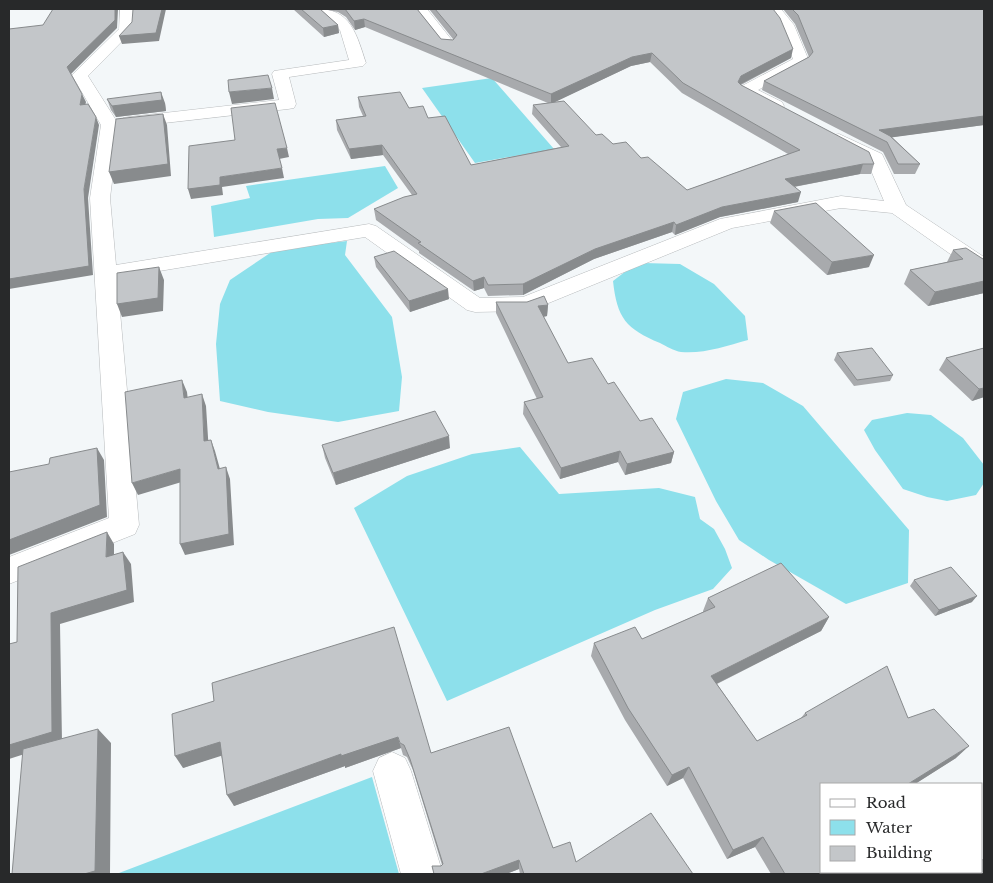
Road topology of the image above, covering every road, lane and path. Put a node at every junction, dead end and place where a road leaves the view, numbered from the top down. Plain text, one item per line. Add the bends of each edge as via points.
1 (127, 9) edge
2 (322, 9) edge
3 (420, 9) edge
4 (774, 9) edge
5 (448, 44) edge
6 (789, 113) edge
7 (110, 124) junction
8 (823, 131) edge
9 (897, 208) junction
10 (984, 267) edge
11 (106, 273) junction
12 (9, 571) edge
13 (392, 771) dead end
14 (422, 874) edge

1 - 7 street via 126,30 80,75
2 - 7 street via 347,28 358,64 280,74 288,104
3 - 5 street
4 - 6 street via 787,25 801,61 746,90
7 - 11 street via 100,198
8 - 9 street via 875,158
9 - 10 street
9 - 11 street via 841,202 727,223 526,304 476,305 368,230
11 - 12 street via 124,524
13 - 14 street

